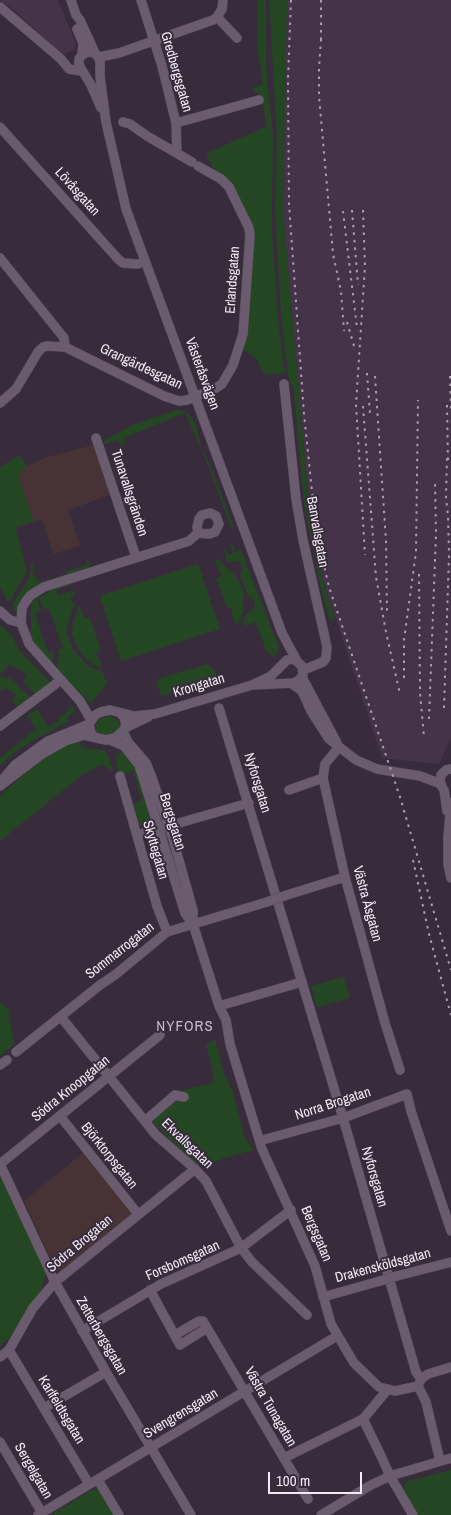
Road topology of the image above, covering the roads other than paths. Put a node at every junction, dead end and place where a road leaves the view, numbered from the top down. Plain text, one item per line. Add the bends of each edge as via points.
1 (71, 0) edge
2 (141, 0) edge
3 (223, 0) edge
4 (0, 7) edge
5 (76, 15) junction
6 (218, 17) junction
7 (237, 38) dead end
8 (154, 40) junction
9 (81, 56) junction
10 (61, 59) junction
11 (98, 61) junction
12 (82, 71) junction
13 (259, 100) dead end
14 (106, 122) junction
15 (123, 122) dead end
16 (176, 122) junction
17 (0, 127) edge
18 (177, 153) junction
19 (0, 258) edge
20 (138, 264) dead end
21 (65, 347) junction
22 (284, 384) dead end
23 (196, 396) junction
24 (0, 403) edge
25 (96, 438) dead end
26 (198, 533) dead end
27 (136, 557) junction
28 (0, 611) edge
29 (20, 623) junction
30 (282, 633) junction
31 (286, 660) junction
32 (297, 661) junction
33 (279, 669) junction
34 (303, 673) junction
35 (61, 680) junction
36 (289, 683) junction
37 (252, 685) junction
38 (80, 701) junction
39 (219, 708) dead end
40 (99, 713) junction
41 (121, 714) junction
42 (155, 714) junction
43 (90, 722) junction
44 (0, 726) edge
45 (124, 729) junction
46 (95, 737) junction
47 (110, 740) junction
48 (339, 747) junction
49 (451, 759) edge
50 (447, 771) edge
51 (120, 776) dead end
52 (420, 776) junction
53 (323, 778) junction
54 (0, 785) edge
55 (445, 788) edge
56 (289, 790) dead end
57 (249, 803) junction
58 (451, 803) edge
59 (164, 826) junction
60 (448, 826) junction
61 (136, 835) junction
62 (451, 876) edge
63 (345, 877) junction
64 (193, 924) junction
65 (167, 932) junction
66 (302, 982) junction
67 (219, 1006) junction
68 (61, 1017) junction
69 (160, 1035) dead end
70 (16, 1052) dead end
71 (400, 1070) dead end
72 (109, 1076) junction
73 (184, 1097) dead end
74 (60, 1116) junction
75 (343, 1118) junction
76 (145, 1121) junction
77 (266, 1139) dead end
78 (0, 1164) edge
79 (195, 1169) junction
80 (291, 1210) junction
81 (138, 1214) junction
82 (451, 1231) edge
83 (241, 1248) junction
84 (451, 1262) edge
85 (55, 1282) junction
86 (150, 1290) junction
87 (323, 1297) junction
88 (307, 1315) dead end
89 (82, 1330) junction
90 (337, 1336) junction
91 (9, 1350) junction
92 (0, 1357) edge
93 (451, 1366) edge
94 (106, 1372) junction
95 (419, 1383) junction
96 (388, 1389) junction
97 (245, 1391) junction
98 (44, 1408) junction
99 (363, 1419) junction
100 (0, 1442) edge
101 (151, 1448) junction
102 (284, 1458) junction
103 (451, 1458) edge
104 (440, 1461) junction
105 (390, 1476) junction
106 (98, 1480) junction
107 (89, 1484) junction
108 (308, 1499) dead end
109 (40, 1514) edge
110 (119, 1515) edge
111 (190, 1515) edge
112 (321, 1515) edge
113 (413, 1515) edge

1 - 5 street, Västeråsvägen
2 - 8 street, Gredbergsgatan
3 - 6 street
4 - 10 street
5 - 9 street, Västeråsvägen via 82,43
5 - 11 street, Västeråsvägen
6 - 7 street
6 - 8 street
8 - 11 street
8 - 16 street, Gredbergsgatan
9 - 10 street
9 - 11 street via 90,52
9 - 12 street via 78,63
10 - 12 street via 69,69
11 - 12 street via 92,74
11 - 14 street, Västeråsvägen
12 - 14 street, Västeråsvägen
13 - 16 street
14 - 23 street, Västeråsvägen via 126,209
15 - 18 street, Erlandsgatan
16 - 18 street, Gredbergsgatan
17 - 20 street, Lövåsgatan via 118,259
18 - 23 street, Erlandsgatan via 229,187 249,228 244,320 239,348 222,384
19 - 21 street via 58,329
21 - 23 street, Grangärdesgatan via 174,400
21 - 24 street via 43,347 16,389
22 - 34 street, Banvallsgatan via 296,499 327,647 323,662
23 - 30 street, Västeråsvägen
25 - 27 street, Tunavallsgränden
26 - 27 street, Tunavallsgränden via 190,542
27 - 29 street, Tunavallsgränden via 37,590 22,608
28 - 29 street via 10,620
29 - 35 street via 29,644
30 - 31 street, Västeråsvägen
30 - 32 street, Västeråsvägen
31 - 32 street
31 - 33 street
32 - 34 street
33 - 36 street via 280,677
33 - 37 street, Krongatan
34 - 36 street via 297,682
34 - 48 street
35 - 38 street
35 - 44 street
36 - 37 street, Krongatan
36 - 48 street via 302,691 320,726
37 - 42 street, Krongatan
38 - 40 street
38 - 43 street
39 - 57 street, Nyforsgatan
40 - 41 street via 110,710
40 - 43 street
41 - 42 street, Krongatan
41 - 45 street via 126,721
42 - 45 street, Krongatan
43 - 46 street via 91,734
43 - 54 street via 48,740 15,765
45 - 47 street
45 - 59 street, Bergsgatan via 128,742 146,763
46 - 47 street
46 - 54 street via 84,735 65,741
47 - 59 street, Bergsgatan via 124,746 139,765
48 - 52 street via 366,765
48 - 53 street via 325,764
49 - 50 street
50 - 52 street
50 - 55 street via 440,778
51 - 61 street, Skyttegatan
52 - 55 street
53 - 56 street
53 - 63 street, Västra Åsgatan
55 - 60 street
57 - 59 street
57 - 66 street, Nyforsgatan
58 - 60 street
59 - 61 street
59 - 64 street, Bergsgatan via 185,913
60 - 62 street
61 - 65 street, Skyttegatan
63 - 64 street, Sommarrogatan, bridge
63 - 71 street, Västra Åsgatan
64 - 65 street, Sommarrogatan
64 - 67 street, Bergsgatan
65 - 68 street, Sommarrogatan
66 - 67 street
66 - 75 street, Nyforsgatan
67 - 80 street, Bergsgatan via 220,1022 230,1044 262,1149
68 - 70 street, Sommarrogatan
68 - 72 street, Ekvallsgatan
69 - 72 street, Södra Knoopgatan
72 - 74 street, Södra Knoopgatan
72 - 76 street, Ekvallsgatan
73 - 76 street via 176,1095
74 - 78 street, Södra Knoopgatan
74 - 81 street, Björktorpsgatan
75 - 77 street, Norra Brogatan
75 - 82 street, Norra Brogatan via 407,1094
75 - 95 street, Nyforsgatan
76 - 79 street, Ekvallsgatan via 162,1141
78 - 85 street, Zetterbergsgatan
79 - 81 street, Södra Brogatan
79 - 83 street, Ekvallsgatan via 206,1181
80 - 83 street, Forsbomsgatan
80 - 87 street, Bergsgatan via 315,1266
81 - 85 street, Södra Brogatan
83 - 86 street, Forsbomsgatan
83 - 88 street, Ekvallsgatan
84 - 87 street, Drakensköldsgatan, bridge
85 - 89 street, Zetterbergsgatan
85 - 91 street, Södra Brogatan via 33,1308
86 - 89 street, Forsbomsgatan
86 - 97 street, Västra Tunagatan via 180,1344 207,1328
87 - 90 street, Bergsgatan
89 - 94 street, Zetterbergsgatan
90 - 96 street, Bergsgatan via 354,1363 379,1387
90 - 97 street, Svengrensgatan
91 - 92 street, Södra Brogatan
91 - 98 street, Karlfeldtsgatan
93 - 95 street via 428,1374
94 - 98 street
94 - 101 street, Zetterbergsgatan
95 - 96 street via 395,1391
95 - 104 street, Nyforsgatan
96 - 99 street
97 - 101 street, Svengrensgatan
97 - 102 street, Västra Tunagatan
98 - 107 street, Karlfeldtsgatan
99 - 102 street
99 - 105 street
100 - 109 street, Sergelgatan
101 - 106 street, Svengrensgatan
101 - 111 street, Zetterbergsgatan
102 - 108 street, Västra Tunagatan
103 - 104 street
104 - 105 street
105 - 112 street
105 - 113 street
106 - 107 street, Svengrensgatan
106 - 110 street
107 - 109 street, Svengrensgatan

